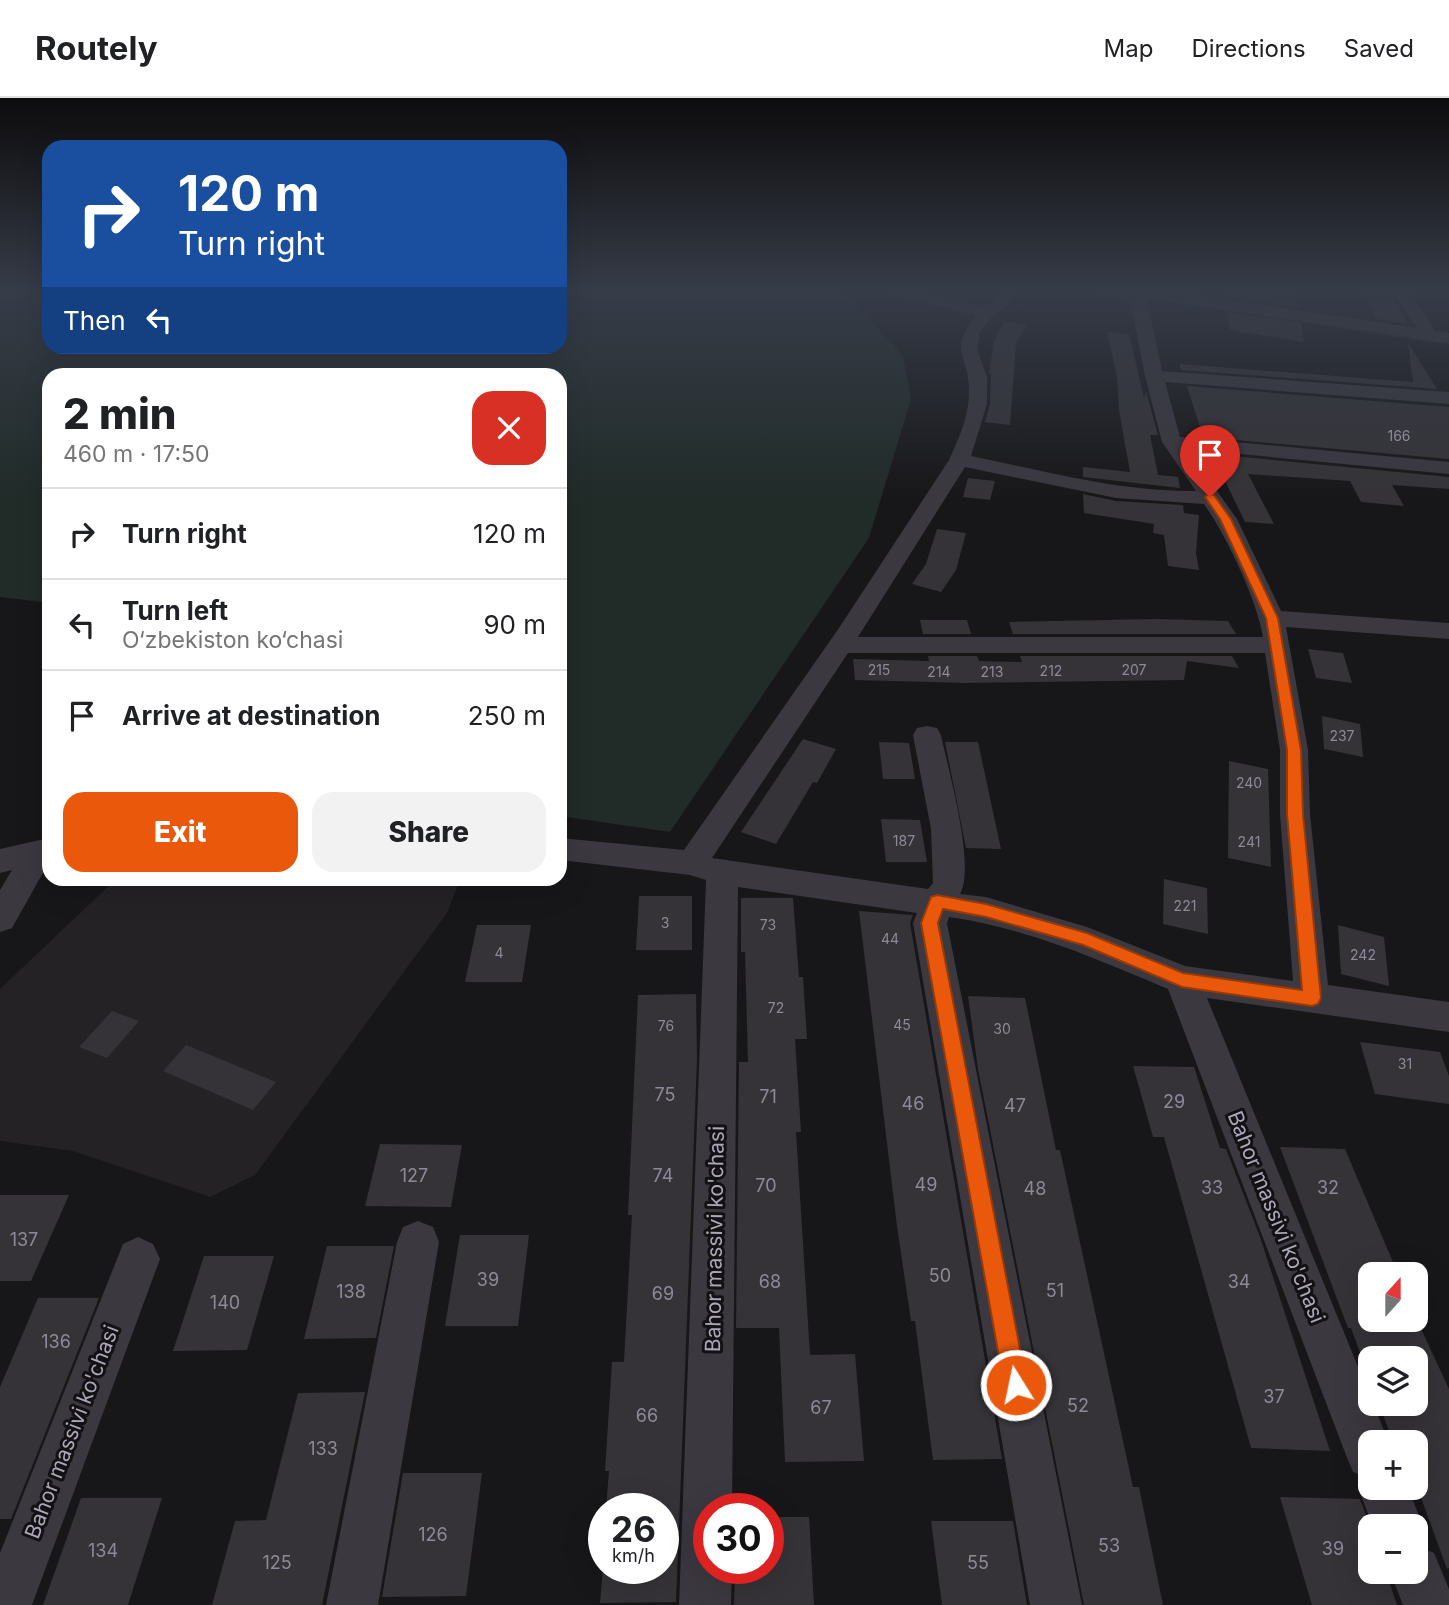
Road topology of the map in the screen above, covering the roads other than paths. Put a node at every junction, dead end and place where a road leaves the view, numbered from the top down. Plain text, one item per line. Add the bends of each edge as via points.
1 (974, 361) edge
2 (1151, 361) edge
3 (1154, 376) junction
4 (1449, 398) edge
5 (1172, 442) junction
6 (959, 460) junction
7 (1449, 468) edge
8 (1210, 497) junction
9 (1272, 618) junction
10 (1449, 631) edge
11 (840, 645) junction
12 (1276, 645) junction
13 (927, 735) dead end
14 (42, 850) edge
15 (567, 850) edge
16 (42, 853) edge
17 (0, 861) edge
18 (707, 868) junction
19 (937, 902) junction
20 (0, 919) edge
21 (1182, 980) junction
22 (1312, 998) junction
23 (1449, 1017) edge
24 (418, 1242) dead end
25 (138, 1259) dead end
26 (1360, 1430) edge
27 (1421, 1584) edge
28 (6, 1605) edge
29 (352, 1605) edge
30 (705, 1605) edge
31 (1056, 1605) edge
32 (1429, 1605) edge

1 - 6 street via 981,387 971,436
2 - 3 street
3 - 4 street
3 - 5 street
5 - 7 street
5 - 8 street
6 - 8 street via 1175,499
6 - 11 street
8 - 9 street via 1226,519
9 - 10 street
9 - 12 street
11 - 12 street
11 - 18 street
12 - 22 street via 1294,750 1295,814
13 - 19 street via 946,828 949,885
14 - 17 street
15 - 18 street
16 - 20 street
18 - 19 street
18 - 30 street, Bahor massivi ko'chasi
19 - 21 street via 986,910 1087,940
19 - 31 street via 930,923
21 - 22 street
21 - 26 street, Bahor massivi ko'chasi
22 - 23 street
24 - 29 street
25 - 28 street, Bahor massivi ko'chasi
27 - 32 street

